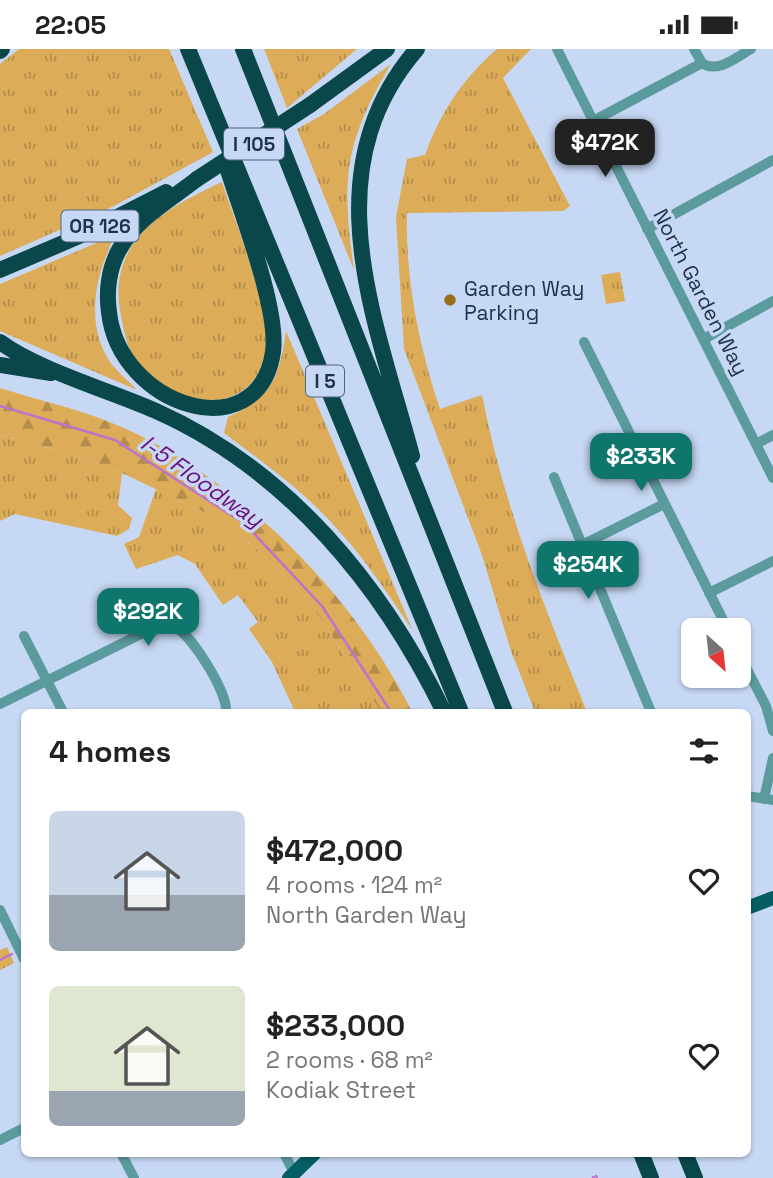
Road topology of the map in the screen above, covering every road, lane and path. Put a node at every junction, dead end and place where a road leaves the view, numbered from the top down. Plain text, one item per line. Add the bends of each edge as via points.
1 (188, 49) edge
2 (243, 49) edge
3 (371, 49) edge
4 (387, 49) edge
5 (416, 49) edge
6 (557, 49) edge
7 (694, 49) edge
8 (751, 49) edge
9 (702, 64) junction
10 (199, 74) junction
11 (310, 106) junction
12 (593, 121) junction
13 (773, 160) edge
14 (197, 179) junction
15 (647, 229) junction
16 (0, 269) edge
17 (773, 301) edge
18 (704, 339) junction
19 (0, 342) edge
20 (584, 342) dead end
21 (0, 365) edge
22 (74, 377) junction
23 (773, 435) edge
24 (756, 445) junction
25 (554, 477) dead end
26 (773, 478) edge
27 (664, 504) junction
28 (434, 538) junction
29 (582, 545) junction
30 (773, 561) edge
31 (709, 593) junction
32 (721, 618) edge
33 (24, 636) dead end
34 (751, 677) edge
35 (46, 680) junction
36 (0, 704) edge
37 (61, 709) edge
38 (226, 709) edge
39 (442, 709) edge
40 (460, 709) edge
41 (504, 709) edge
42 (650, 709) edge
43 (773, 731) edge
44 (773, 758) edge
45 (751, 797) edge
46 (769, 800) edge
47 (773, 898) edge
48 (751, 906) edge
49 (0, 909) edge
50 (21, 953) edge
51 (21, 1130) edge
52 (0, 1140) edge
53 (123, 1157) edge
54 (285, 1157) edge
55 (311, 1157) edge
56 (643, 1157) edge
57 (687, 1157) edge
58 (291, 1176) edge
59 (134, 1178) edge
60 (651, 1178) edge
61 (695, 1178) edge

1 - 10 highway, I 5
2 - 28 highway, I 5
3 - 11 highway
4 - 11 highway, I 105
5 - 28 highway via 387,90 366,142 357,195 358,224 368,289
6 - 12 street, North Garden Way
7 - 9 street
8 - 9 street via 719,66
9 - 12 street
10 - 14 highway via 273,330 273,351 262,382 243,398 218,407 181,403 138,376 112,332 107,300 113,265 131,233
10 - 40 highway, I 5
11 - 14 highway, I 105, bridge
12 - 15 street, North Garden Way
13 - 15 street
14 - 16 highway, OR 126 via 57,247
15 - 18 street, North Garden Way
17 - 18 street
18 - 24 street, North Garden Way
19 - 22 highway
20 - 27 street
21 - 22 highway
22 - 39 highway via 186,426 269,482 307,514 400,628
23 - 24 street
24 - 26 street, North Garden Way
25 - 29 street
27 - 29 street
27 - 31 street
28 - 41 highway, I 5
29 - 42 street
30 - 31 street
31 - 32 street
33 - 35 street
34 - 43 street
35 - 36 street
35 - 37 street
35 - 38 street via 151,628 170,625 184,634 220,685
44 - 46 street
45 - 46 street
47 - 48 main road
49 - 50 street
51 - 52 street
53 - 59 street
54 - 58 street
55 - 58 main road
56 - 60 highway
57 - 61 highway

